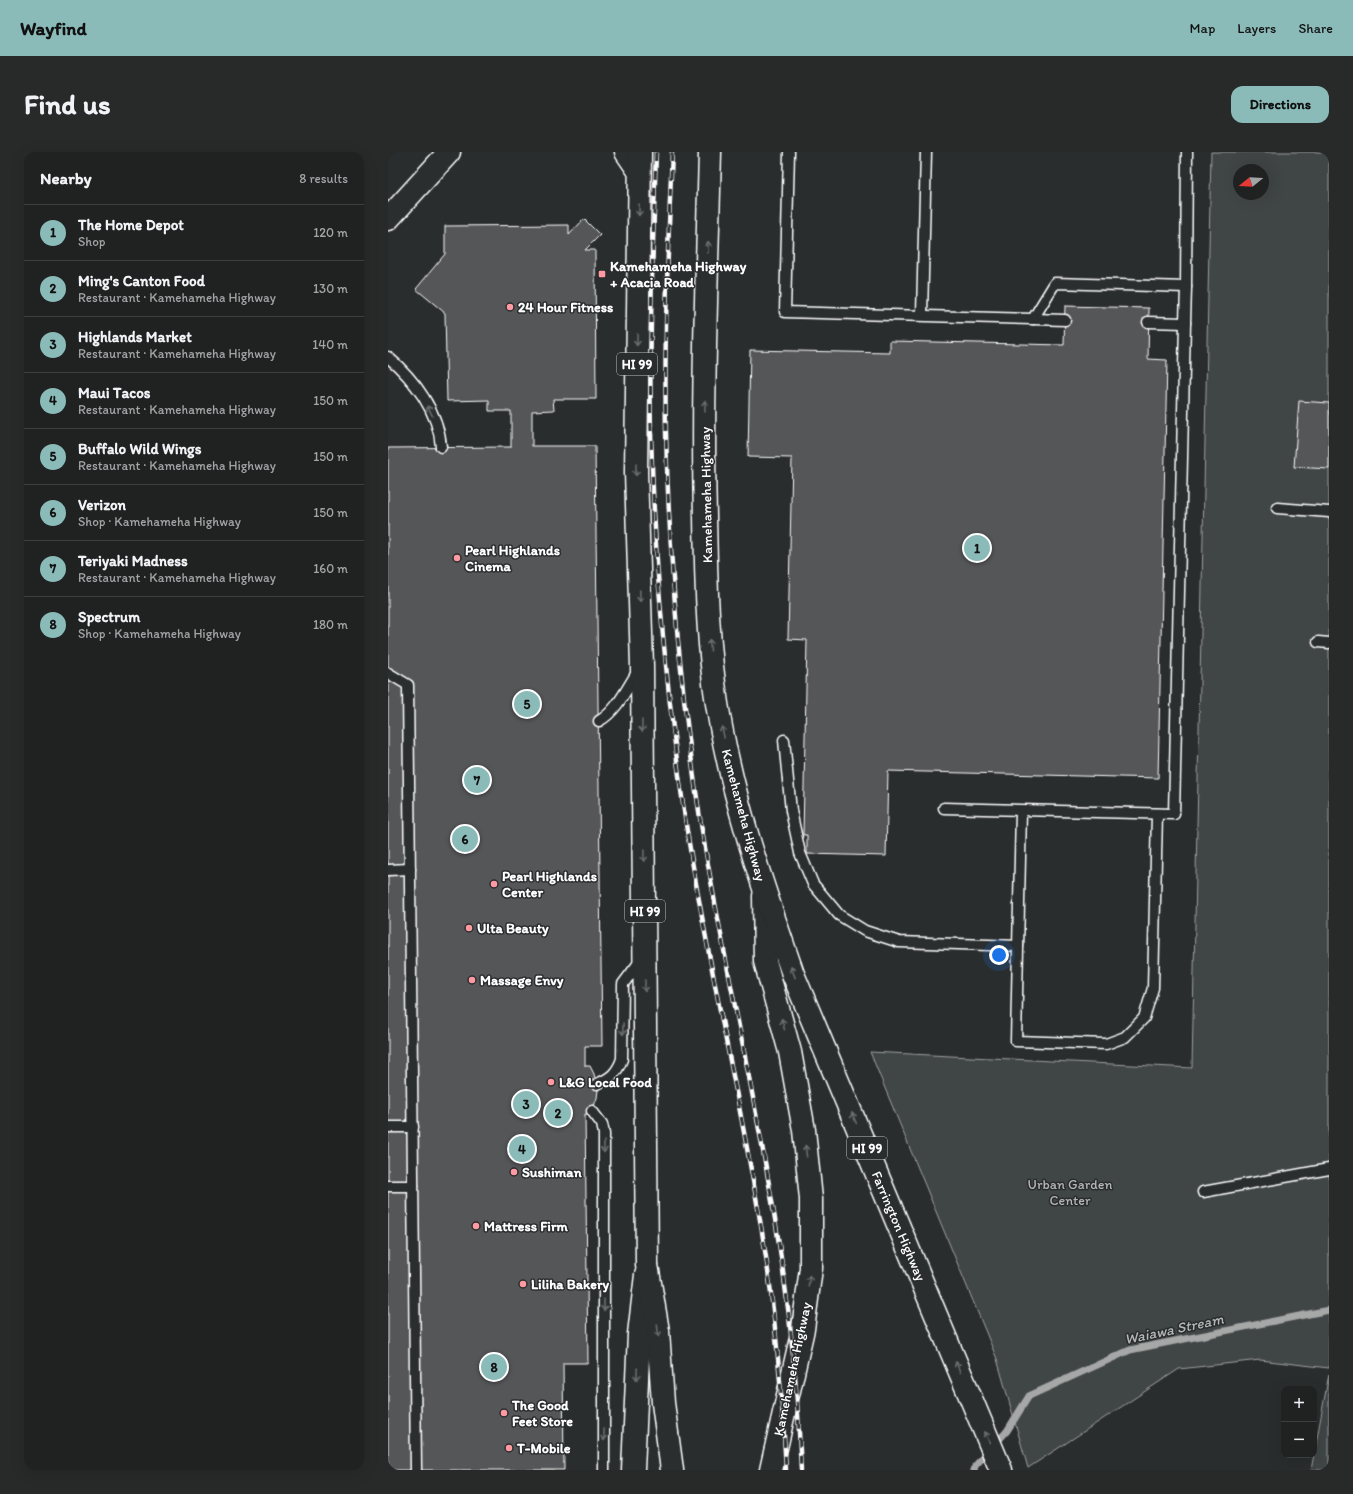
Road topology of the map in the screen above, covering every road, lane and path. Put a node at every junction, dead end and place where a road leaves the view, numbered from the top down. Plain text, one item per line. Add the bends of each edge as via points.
1 (449, 152) edge
2 (626, 152) edge
3 (710, 152) edge
4 (789, 152) edge
5 (926, 152) edge
6 (1188, 152) edge
7 (640, 161) edge
8 (388, 219) edge
9 (1186, 287) junction
10 (922, 316) junction
11 (1033, 319) junction
12 (1065, 320) dead end
13 (1148, 322) dead end
14 (1185, 323) junction
15 (388, 357) edge
16 (441, 447) dead end
17 (1277, 508) dead end
18 (1329, 512) edge
19 (1318, 642) dead end
20 (1329, 643) edge
21 (642, 666) junction
22 (388, 673) edge
23 (599, 721) dead end
24 (784, 740) dead end
25 (944, 808) dead end
26 (1022, 810) junction
27 (1157, 814) junction
28 (388, 870) edge
29 (410, 870) junction
30 (764, 892) junction
31 (1018, 946) junction
32 (645, 955) junction
33 (597, 1084) dead end
34 (592, 1111) dead end
35 (388, 1127) edge
36 (413, 1127) junction
37 (1329, 1169) edge
38 (388, 1186) edge
39 (413, 1186) junction
40 (1203, 1192) dead end
41 (647, 1265) junction
42 (416, 1470) edge
43 (604, 1470) edge
44 (633, 1470) edge
45 (672, 1470) edge
46 (771, 1470) edge
47 (1002, 1470) edge

1 - 8 main road
2 - 7 main road
30 -> 3 main road, Kamehameha Highway / HI 99 via 727,755 714,684 708,624 704,473
4 - 10 lane via 785,312
5 - 10 lane
6 - 9 lane
7 -> 21 main road, HI 99 via 636,472
9 - 11 lane via 1055,283
9 - 14 lane
10 - 11 lane
11 - 12 lane
13 - 14 lane
14 - 27 lane via 1174,814
16 -> 15 lane via 440,434 430,409 411,380
17 - 18 lane
19 - 20 lane
21 - 23 lane via 614,709
21 -> 32 main road, HI 99
22 - 29 lane via 408,685
24 - 31 lane via 791,811 800,853 813,884 839,915 865,931 899,942
25 - 26 lane
26 - 27 lane
26 - 31 lane
27 - 31 lane via 1153,988 1144,1018 1125,1037 1106,1044 1016,1041
28 - 29 lane
29 - 36 lane
46 -> 30 main road, Kamehameha Highway via 803,1329 811,1268 811,1199 804,1130 790,1052 765,961
47 -> 30 main road, Farrington Highway / HI 99 via 793,974
32 -> 33 lane via 623,984 622,1060 618,1071 611,1078
32 -> 41 main road, HI 99
34 -> 43 lane via 602,1124 604,1134
35 - 36 lane
36 - 39 lane
37 - 40 lane
38 - 39 lane
39 - 42 lane
41 -> 44 main road via 639,1334
41 -> 45 main road, HI 99 via 658,1330 663,1403

